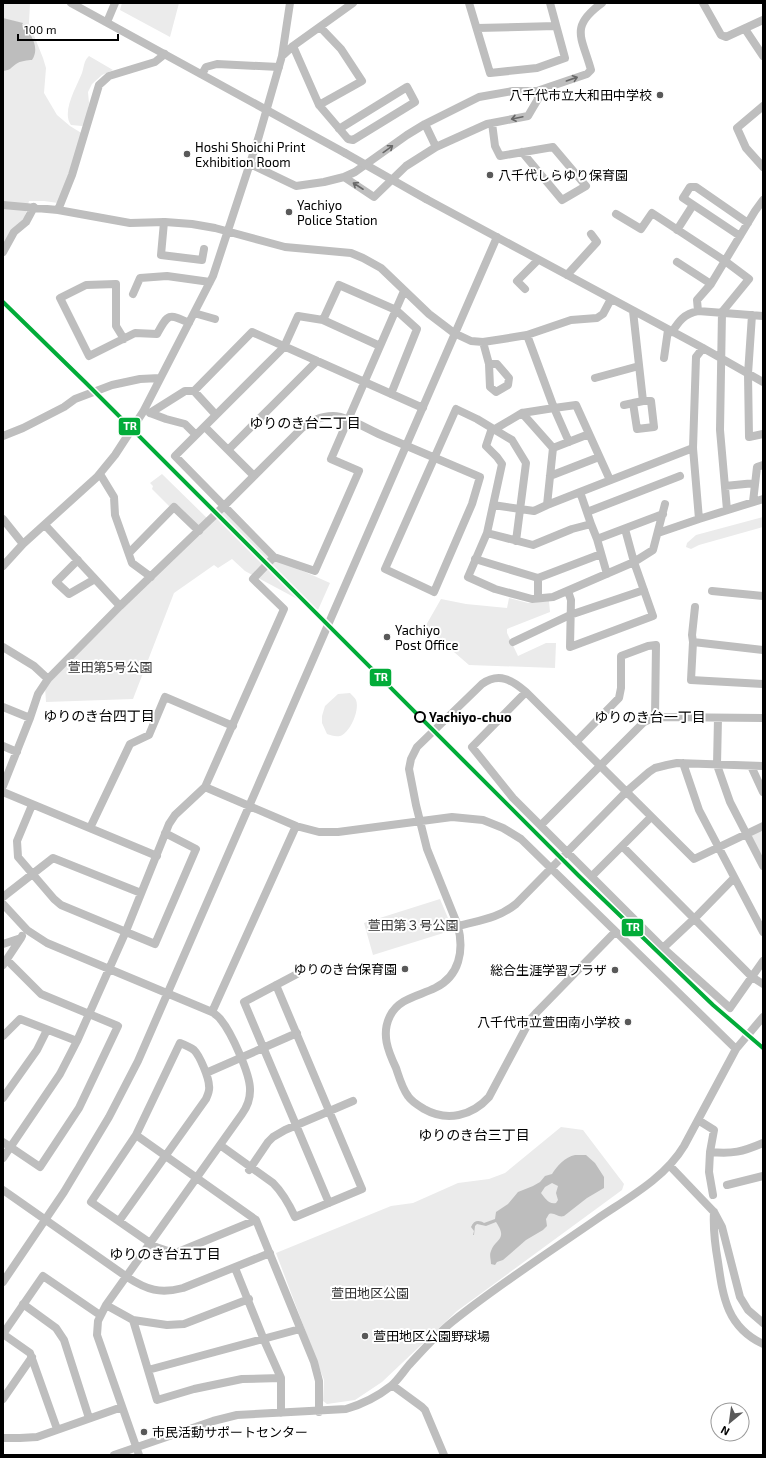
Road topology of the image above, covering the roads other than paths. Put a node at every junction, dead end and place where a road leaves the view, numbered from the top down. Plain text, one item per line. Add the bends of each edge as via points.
1 (71, 3) edge
2 (115, 3) edge
3 (290, 3) edge
4 (353, 3) edge
5 (469, 3) edge
6 (550, 3) edge
7 (602, 3) edge
8 (703, 3) edge
9 (763, 20) edge
10 (107, 22) junction
11 (556, 26) junction
12 (320, 27) junction
13 (477, 28) junction
14 (745, 29) junction
15 (293, 46) junction
16 (165, 54) junction
17 (282, 56) junction
18 (763, 56) edge
19 (279, 67) junction
20 (202, 74) junction
21 (538, 91) junction
22 (319, 105) junction
23 (763, 106) edge
24 (266, 110) junction
25 (492, 123) junction
26 (425, 124) junction
27 (339, 129) junction
28 (436, 147) junction
29 (522, 152) junction
30 (250, 164) junction
31 (763, 167) edge
32 (344, 177) junction
33 (763, 200) edge
34 (3, 205) edge
35 (693, 205) junction
36 (34, 208) junction
37 (58, 210) junction
38 (616, 214) dead end
39 (164, 222) junction
40 (748, 223) junction
41 (677, 230) junction
42 (228, 231) junction
43 (591, 234) dead end
44 (740, 236) junction
45 (497, 238) junction
46 (204, 249) dead end
47 (3, 252) edge
48 (538, 260) junction
49 (725, 261) junction
50 (677, 262) dead end
51 (567, 275) junction
52 (210, 282) junction
53 (711, 284) junction
54 (525, 289) dead end
55 (404, 291) junction
56 (133, 294) dead end
57 (611, 299) junction
58 (396, 310) junction
59 (633, 311) junction
60 (698, 311) junction
61 (722, 312) junction
62 (194, 313) junction
63 (752, 315) junction
64 (763, 316) edge
65 (215, 320) dead end
66 (323, 320) junction
67 (189, 323) junction
68 (670, 331) junction
69 (454, 334) junction
70 (527, 335) junction
71 (124, 339) junction
72 (483, 342) junction
73 (380, 346) junction
74 (284, 347) junction
75 (703, 348) junction
76 (664, 358) dead end
77 (722, 358) junction
78 (317, 361) junction
79 (490, 364) dead end
80 (639, 366) junction
81 (748, 374) junction
82 (160, 378) junction
83 (595, 378) dead end
84 (364, 382) junction
85 (763, 382) edge
86 (194, 391) junction
87 (391, 394) junction
88 (624, 405) dead end
89 (423, 408) junction
90 (554, 408) junction
91 (522, 413) junction
92 (216, 415) junction
93 (348, 420) junction
94 (204, 427) junction
95 (493, 429) junction
96 (589, 434) junction
97 (763, 434) edge
98 (196, 435) junction
99 (3, 436) edge
100 (569, 442) junction
101 (407, 446) junction
102 (553, 448) junction
103 (693, 448) junction
104 (228, 450) junction
105 (599, 457) junction
106 (434, 458) junction
107 (763, 465) edge
108 (100, 474) junction
109 (254, 476) junction
110 (550, 476) junction
111 (680, 476) dead end
112 (610, 480) junction
113 (755, 483) junction
114 (725, 486) junction
115 (580, 492) junction
116 (763, 500) edge
117 (753, 502) junction
118 (665, 504) dead end
119 (493, 505) junction
120 (547, 505) junction
121 (224, 506) junction
122 (521, 509) junction
123 (727, 510) junction
124 (587, 512) junction
125 (662, 514) junction
126 (699, 518) junction
127 (3, 519) edge
128 (591, 524) junction
129 (45, 525) junction
130 (625, 529) junction
131 (199, 531) junction
132 (487, 533) junction
133 (658, 533) junction
134 (597, 539) junction
135 (516, 541) junction
136 (23, 544) junction
137 (129, 553) junction
138 (601, 554) junction
139 (274, 557) junction
140 (474, 559) junction
141 (78, 560) junction
142 (634, 562) junction
143 (3, 566) edge
144 (607, 574) junction
145 (151, 576) junction
146 (538, 578) junction
147 (95, 579) junction
148 (644, 590) junction
149 (568, 591) junction
150 (712, 591) dead end
151 (763, 596) edge
152 (538, 598) junction
153 (120, 606) junction
154 (695, 607) dead end
155 (570, 615) junction
156 (513, 642) dead end
157 (693, 642) junction
158 (3, 647) edge
159 (763, 650) edge
160 (48, 679) junction
161 (763, 684) edge
162 (526, 692) junction
163 (3, 707) edge
164 (655, 717) junction
165 (30, 718) junction
166 (718, 718) junction
167 (763, 718) edge
168 (233, 726) junction
169 (576, 742) junction
170 (3, 746) edge
171 (17, 752) junction
172 (683, 763) junction
173 (717, 765) junction
174 (600, 766) junction
175 (751, 766) junction
176 (763, 766) edge
177 (3, 786) edge
178 (205, 787) junction
179 (3, 792) edge
180 (626, 792) junction
181 (763, 792) edge
182 (32, 805) junction
183 (250, 806) junction
184 (651, 817) junction
185 (420, 821) junction
186 (541, 825) junction
187 (296, 826) junction
188 (763, 826) edge
189 (90, 828) junction
190 (165, 833) junction
191 (745, 834) junction
192 (622, 846) junction
193 (717, 847) junction
194 (568, 852) junction
195 (156, 856) junction
196 (763, 866) edge
197 (550, 869) junction
198 (31, 874) junction
199 (592, 876) junction
200 (734, 878) junction
201 (142, 893) junction
202 (3, 898) edge
203 (3, 904) edge
204 (695, 918) junction
205 (760, 919) edge
206 (458, 926) junction
207 (27, 930) junction
208 (126, 931) junction
209 (615, 932) junction
210 (763, 932) edge
211 (21, 938) junction
212 (3, 944) edge
213 (663, 948) junction
214 (763, 961) edge
215 (5, 962) edge
216 (109, 969) junction
217 (297, 974) dead end
218 (752, 977) junction
219 (763, 984) edge
220 (276, 985) junction
221 (168, 993) junction
222 (212, 1012) junction
223 (89, 1015) junction
224 (763, 1017) edge
225 (47, 1030) junction
226 (297, 1033) junction
227 (3, 1036) edge
228 (78, 1041) junction
229 (263, 1048) junction
230 (736, 1049) junction
231 (241, 1058) junction
232 (206, 1073) junction
233 (3, 1098) edge
234 (353, 1101) dead end
235 (330, 1111) junction
236 (698, 1120) junction
237 (296, 1126) junction
238 (136, 1135) junction
239 (3, 1142) edge
240 (763, 1143) edge
241 (220, 1145) junction
242 (10, 1147) junction
243 (710, 1152) junction
244 (165, 1156) junction
245 (3, 1158) edge
246 (670, 1166) junction
247 (250, 1168) junction
248 (763, 1176) edge
249 (197, 1178) junction
250 (727, 1185) dead end
251 (3, 1190) edge
252 (714, 1195) dead end
253 (329, 1203) junction
254 (714, 1212) junction
255 (45, 1220) junction
256 (256, 1220) junction
257 (119, 1221) junction
258 (150, 1244) junction
259 (270, 1254) junction
260 (235, 1268) junction
261 (127, 1277) junction
262 (3, 1282) edge
263 (249, 1299) junction
264 (23, 1304) junction
265 (106, 1305) junction
266 (100, 1315) junction
267 (133, 1320) junction
268 (763, 1323) edge
269 (300, 1329) junction
270 (264, 1340) junction
271 (763, 1344) edge
272 (32, 1357) junction
273 (148, 1370) junction
274 (280, 1378) junction
275 (392, 1385) junction
276 (3, 1399) edge
277 (122, 1407) junction
278 (319, 1412) junction
279 (281, 1413) junction
280 (89, 1418) junction
281 (57, 1429) junction
282 (3, 1438) edge
283 (138, 1451) edge
284 (114, 1455) edge
285 (444, 1455) edge

1 - 10 street
2 - 10 street
3 - 17 street
4 - 12 street
5 - 13 street
6 - 11 street
21 -> 7 street via 590,72 581,35 582,24 585,17
8 - 14 street via 721,35 726,37
9 - 14 street
10 - 16 street
11 - 13 street
11 - 13 street via 565,58 537,68 490,73
12 - 15 street
12 - 22 street via 341,50 362,81
14 - 18 street
15 - 17 street
15 - 22 street
16 - 20 street
16 - 37 street via 155,62 109,76 99,85 72,175
17 - 19 street
19 - 20 street via 217,64 206,67
19 - 24 street
20 - 24 street
21 -> 25 street via 538,99 528,116
21 - 26 street via 513,91 479,97
22 - 27 street
23 - 31 street via 737,128 746,148
24 - 30 street
24 - 45 street, bridge
25 - 28 street
25 - 29 street via 495,146 500,156
26 - 28 street
32 -> 26 street
27 - 27 street via 348,139 353,140 415,102 407,87
28 -> 32 street via 406,166 374,197
29 - 29 street via 554,147 586,186 562,200
30 - 32 street via 296,186
30 - 42 street
33 - 40 street
34 - 36 street
35 - 40 street via 683,198 690,187 696,187
35 - 41 street
35 - 44 street
36 - 37 street
36 - 47 street via 26,222 14,232
37 - 39 street via 130,223
38 - 41 street via 641,229 652,213
39 - 42 street
39 - 46 street via 161,255 202,260
40 - 44 street
41 - 49 street
42 - 52 street
42 - 55 street via 285,247 351,253 375,264
43 - 51 street via 597,242
44 - 49 street
45 - 48 street
45 - 69 street
48 - 51 street
48 - 54 street via 517,281
49 - 53 street
49 - 61 street via 749,279
50 - 53 street
51 - 57 street
52 - 56 street via 167,276 140,278
52 - 62 street
53 - 60 street via 697,300
55 - 58 street
55 - 69 street
57 - 59 street
57 - 70 street via 598,318 571,320
58 - 66 street via 339,285
58 - 73 street
58 - 87 street via 417,329
59 - 68 street
59 - 80 street
60 - 61 street
60 - 68 street via 683,317
61 - 63 street
61 - 77 street
62 - 65 street
62 - 67 street
63 - 64 street
63 - 81 street
66 - 73 street
66 - 74 street via 298,316
67 - 71 street via 169,316 157,334 135,333
67 - 82 street
68 - 75 street
68 - 76 street
69 - 72 street via 471,341
69 - 89 street
70 - 72 street
70 - 90 street
71 - 71 street via 89,356 60,298 86,285 116,284 116,326
72 - 79 street
73 - 84 street
74 - 78 street
74 - 86 street via 252,332
74 - 92 street
75 - 77 street
75 - 103 street via 696,357
77 - 81 street
77 - 114 street via 720,430
78 - 84 street
78 - 104 street
80 - 83 street
80 - 88 street via 643,401
81 - 85 street
81 - 97 street via 749,437
82 - 99 street via 112,384 75,399 24,428
82 - 108 street via 142,412
84 - 87 street
84 - 93 street
86 - 92 street
86 - 98 street via 185,391 150,413 185,424
87 - 89 street
89 - 101 street
90 - 91 street
90 - 96 street via 576,405
90 - 100 street
91 - 95 street
91 - 102 street
92 - 94 street
93 - 101 street
93 - 109 street via 325,416 310,422
93 - 139 street via 331,459 359,471 315,571
94 - 98 street
94 - 104 street
95 - 106 street via 456,409
95 - 119 street via 486,446 502,464
95 - 122 street via 512,440 526,463
96 - 100 street
96 - 105 street
98 - 121 street via 175,456
100 - 102 street
101 - 106 street
101 - 183 street
102 - 110 street
103 - 112 street
103 - 126 street
104 - 109 street
105 - 110 street
105 - 112 street
106 - 106 street via 385,569 434,592 472,504 480,477
107 - 113 street via 757,467
108 - 129 street
108 - 137 street via 114,497 115,515
109 - 121 street
110 - 120 street
111 - 124 street
112 - 115 street
113 - 114 street
113 - 117 street
114 - 123 street
115 - 120 street
115 - 124 street
116 - 117 street
117 - 123 street
118 - 125 street
119 - 122 street
119 - 132 street
120 - 122 street via 534,511
121 - 131 street
121 - 139 street
122 - 135 street
123 - 126 street
124 - 128 street
125 - 130 street
125 - 133 street
126 - 133 street
127 - 136 street
128 - 134 street
128 - 135 street via 572,528 533,545
129 - 136 street
129 - 141 street
130 - 134 street
130 - 142 street
131 - 137 street via 174,507
131 - 145 street
132 - 135 street
132 - 140 street
133 - 142 street via 653,550
134 - 138 street
136 - 143 street
137 - 145 street via 132,562
138 - 144 street
138 - 146 street
139 - 168 street via 253,579 284,609
140 - 146 street
140 - 152 street via 468,577 495,589 532,599
141 - 147 street
141 - 147 street via 56,582 69,594
142 - 144 street
142 - 148 street
144 - 149 street
145 - 153 street
146 - 152 street
147 - 153 street
148 - 155 street
148 - 155 street via 653,616 570,647
149 - 152 street via 553,597
149 - 155 street via 571,600
150 - 151 street
153 - 160 street
154 - 157 street
155 - 156 street
157 - 159 street
157 - 161 street via 691,680
158 - 160 street via 34,666
160 - 165 street via 38,694
162 - 169 street
162 - 185 street via 515,682 506,679 486,681 417,748 409,769
162 - 186 street via 472,747 514,798
163 - 165 street
164 - 166 street
164 - 169 street via 656,645 621,656 619,698
164 - 174 street via 644,722
165 - 171 street
166 - 167 street
166 - 173 street
168 - 178 street
168 - 189 street via 165,697 149,735 130,744
169 - 174 street
170 - 171 street
171 - 177 street
172 - 173 street
172 - 180 street via 655,768
172 - 193 street via 699,810
173 - 175 street
173 - 191 street
174 - 180 street
174 - 186 street
175 - 176 street
175 - 181 street
178 - 183 street
178 - 190 street via 175,815
179 - 182 street
180 - 184 street
180 - 194 street
182 - 189 street
182 - 198 street via 16,841 18,857
183 - 187 street
183 - 221 street
184 - 192 street
184 - 193 street via 694,859
185 - 187 street via 338,832 319,832
185 - 197 street via 452,817 483,820 503,828 520,839
185 - 206 street via 427,849
186 - 194 street
187 - 222 street
188 - 191 street
189 - 195 street
190 - 195 street
190 - 208 street via 196,849 155,944
191 - 193 street
191 - 196 street
192 - 199 street
192 - 204 street
193 - 200 street
194 - 197 street
194 - 199 street
195 - 201 street
197 - 206 street via 499,916
197 - 209 street
198 - 201 street via 53,858
198 - 202 street
198 - 208 street via 61,905
199 - 213 street
200 - 204 street
200 - 205 street
201 - 208 street
203 - 207 street
204 - 213 street
204 - 218 street
205 - 210 street
206 - 209 street via 461,950 455,970 436,988 405,1000 397,1006 385,1033 390,1054 408,1096 428,1111 445,1116 465,1114 484,1103 530,1020
207 - 211 street
207 - 216 street via 47,943
208 - 216 street
209 - 230 street
211 - 212 street
211 - 215 street
213 - 218 street via 730,1008
214 - 218 street
215 - 223 street via 41,994
216 - 221 street
216 - 223 street
217 - 220 street
218 - 219 street
220 - 226 street
220 - 229 street via 244,1002
221 - 222 street
221 - 255 street via 138,1062 109,1117
222 - 231 street via 226,1028
223 - 228 street
223 - 242 street via 118,1026 79,1108 40,1167
224 - 230 street
225 - 227 street via 20,1020
225 - 228 street
225 - 233 street via 37,1050
226 - 229 street
226 - 235 street
228 - 242 street via 60,1074
229 - 231 street
229 - 237 street
230 - 236 street
231 - 232 street
231 - 241 street via 249,1079 250,1099
232 - 238 street via 198,1055 190,1047 180,1043
232 - 244 street via 209,1086 206,1098
234 - 235 street
235 - 237 street
235 - 253 street via 362,1189
236 - 243 street via 714,1130
236 - 246 street via 678,1157
237 - 247 street via 273,1137
237 - 253 street
238 - 244 street
238 - 257 street via 91,1202
239 - 242 street
240 - 243 street via 744,1151
241 - 247 street
241 - 249 street
242 - 245 street
243 - 252 street
244 - 249 street
244 - 257 street
246 - 254 street
246 - 275 street via 644,1187 493,1290 451,1323 428,1344
247 - 253 street via 280,1189 295,1217
248 - 250 street
249 - 256 street
249 - 258 street
251 - 255 street
254 - 268 street via 722,1227 740,1297 748,1310
254 - 271 street via 713,1227 727,1307 733,1319 747,1335
255 - 261 street
255 - 262 street
256 - 258 street via 178,1252 160,1249
256 - 259 street
257 - 258 street
258 - 261 street
259 - 260 street
259 - 269 street
260 - 261 street via 171,1291 147,1288
260 - 263 street
261 - 265 street
263 - 267 street via 184,1324 167,1325
263 - 270 street
264 - 266 street via 43,1276
264 - 272 street via 3,1334
264 - 280 street via 56,1328 64,1340
265 - 266 street
265 - 267 street
266 - 277 street via 97,1336
267 - 273 street
269 - 270 street
269 - 278 street via 318,1376
270 - 273 street
270 - 274 street
272 - 276 street
272 - 281 street
273 - 274 street via 158,1400 242,1379
274 - 279 street
275 - 278 street via 361,1405
275 - 285 street via 425,1410
277 - 280 street
277 - 283 street
278 - 279 street
279 - 283 street via 237,1415 218,1419
280 - 281 street
281 - 282 street via 36,1437
283 - 284 street

